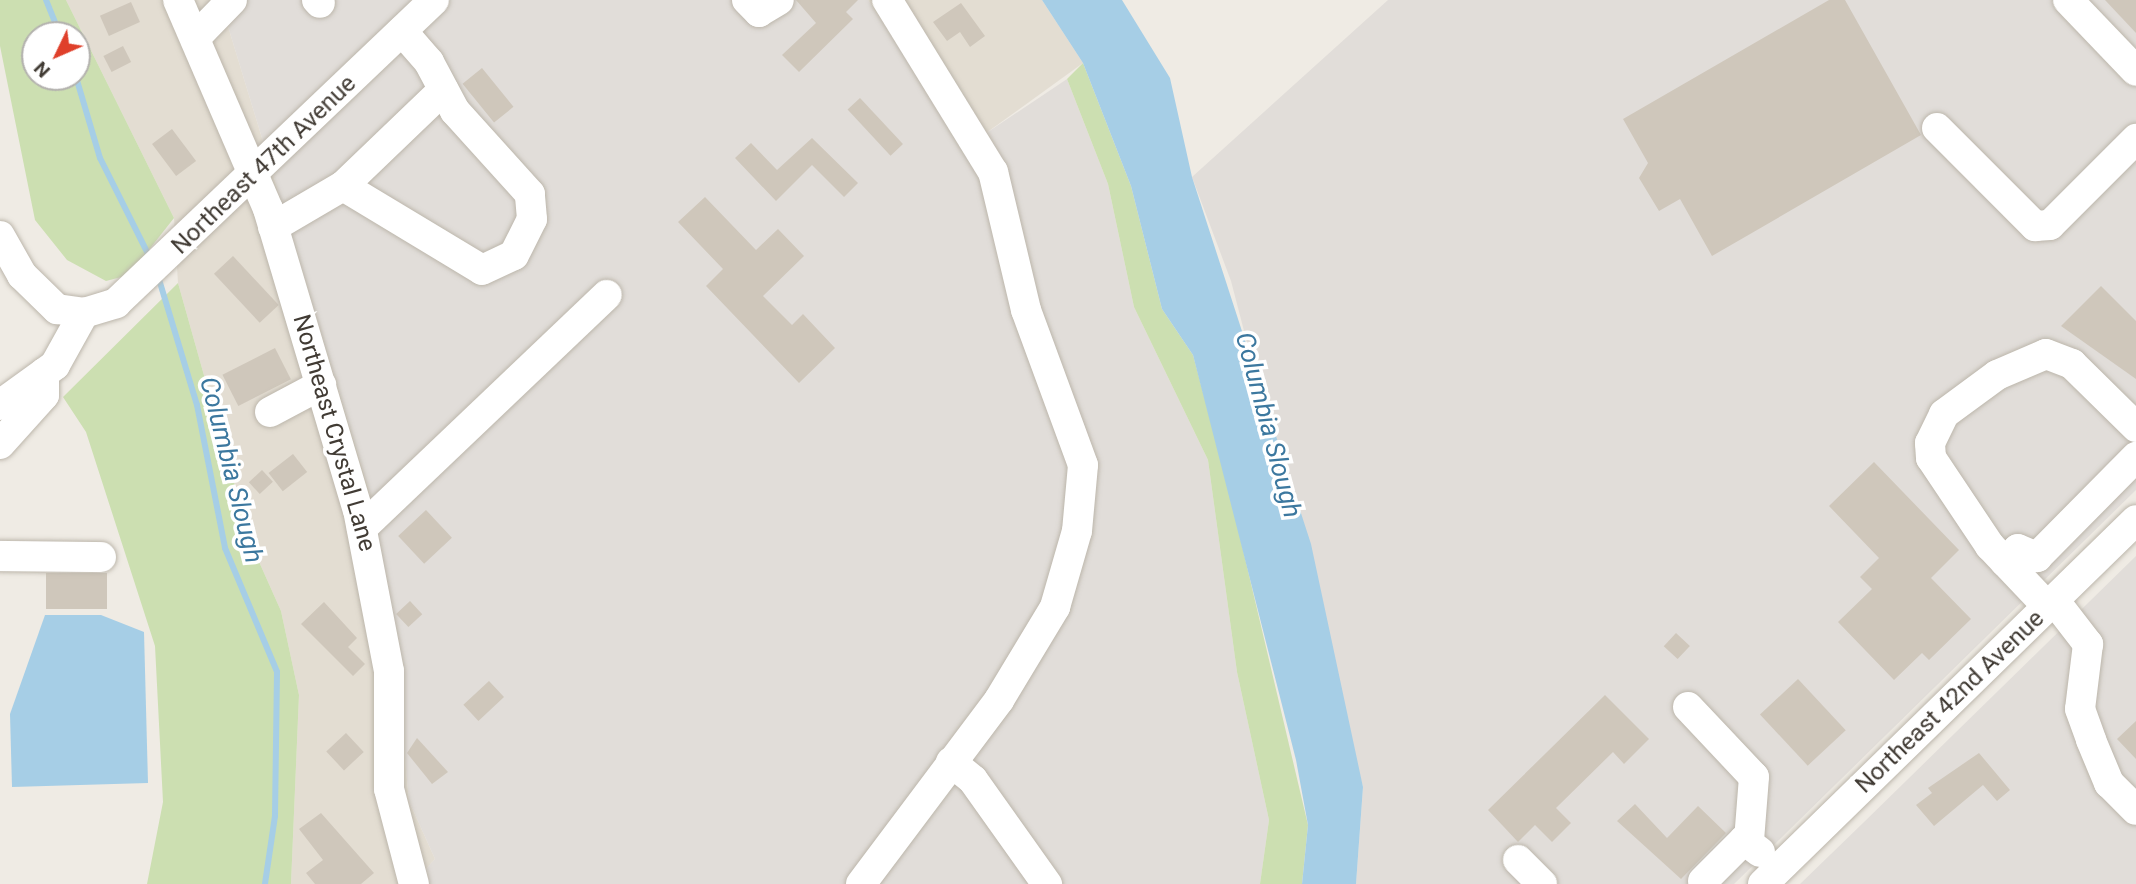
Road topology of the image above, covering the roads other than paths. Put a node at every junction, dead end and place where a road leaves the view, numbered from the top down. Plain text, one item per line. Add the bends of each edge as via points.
1 (178, 0) edge
2 (232, 0) edge
3 (434, 0) edge
4 (747, 0) edge
5 (779, 0) edge
6 (887, 0) edge
7 (2071, 2) edge
8 (402, 31) junction
9 (195, 38) junction
10 (2136, 71) edge
11 (443, 90) junction
12 (1937, 128) dead end
13 (2136, 139) edge
14 (254, 174) junction
15 (343, 186) junction
16 (274, 228) junction
17 (0, 236) edge
18 (607, 295) dead end
19 (84, 313) junction
20 (44, 373) junction
21 (320, 385) junction
22 (0, 405) edge
23 (270, 412) dead end
24 (2136, 427) edge
25 (0, 444) edge
26 (2136, 457) edge
27 (2136, 520) edge
28 (362, 528) junction
29 (0, 556) edge
30 (101, 557) dead end
31 (2005, 562) junction
32 (2051, 603) junction
33 (1688, 707) dead end
34 (951, 762) junction
35 (2136, 810) edge
36 (1749, 841) junction
37 (1518, 860) dead end
38 (1782, 875) edge
39 (1703, 881) dead end
40 (414, 884) edge
41 (861, 884) edge
42 (1047, 884) edge
43 (1542, 884) edge

1 - 9 street, Northeast Crystal Lane
2 - 9 street
3 - 8 street, Northeast 47th Avenue
4 - 5 street via 759,12
6 - 34 street via 993,173 1026,310 1083,465 1077,531 1055,607 999,701
7 - 10 street
8 - 11 street
8 - 14 street, Northeast 47th Avenue
9 - 14 street, Northeast Crystal Lane
11 - 15 street
11 - 15 street via 530,194 532,219 514,255 482,270
12 - 13 street via 2035,226 2050,225
14 - 16 street, Northeast Crystal Lane
14 - 19 street, Northeast 47th Avenue via 141,285 116,303
15 - 16 street
16 - 21 street, Northeast Crystal Lane
17 - 19 street via 44,300
18 - 28 street
19 - 20 street
20 - 22 street
20 - 25 street via 44,394
21 - 23 street
21 - 28 street, Northeast Crystal Lane
24 - 31 street via 2072,364 2046,355 1997,375 1944,414 1930,443 1931,458
26 - 31 street via 2037,556 2018,548
27 - 32 street, Northeast 42nd Avenue
28 - 40 street, Northeast Crystal Lane via 389,671 389,789
29 - 30 street
31 - 32 street
32 - 35 street via 2088,644 2080,709 2109,783
32 - 38 street, Northeast 42nd Avenue
33 - 36 street via 1754,777
34 - 41 street
34 - 42 street via 973,780
36 - 38 street
36 - 39 street
37 - 43 street

